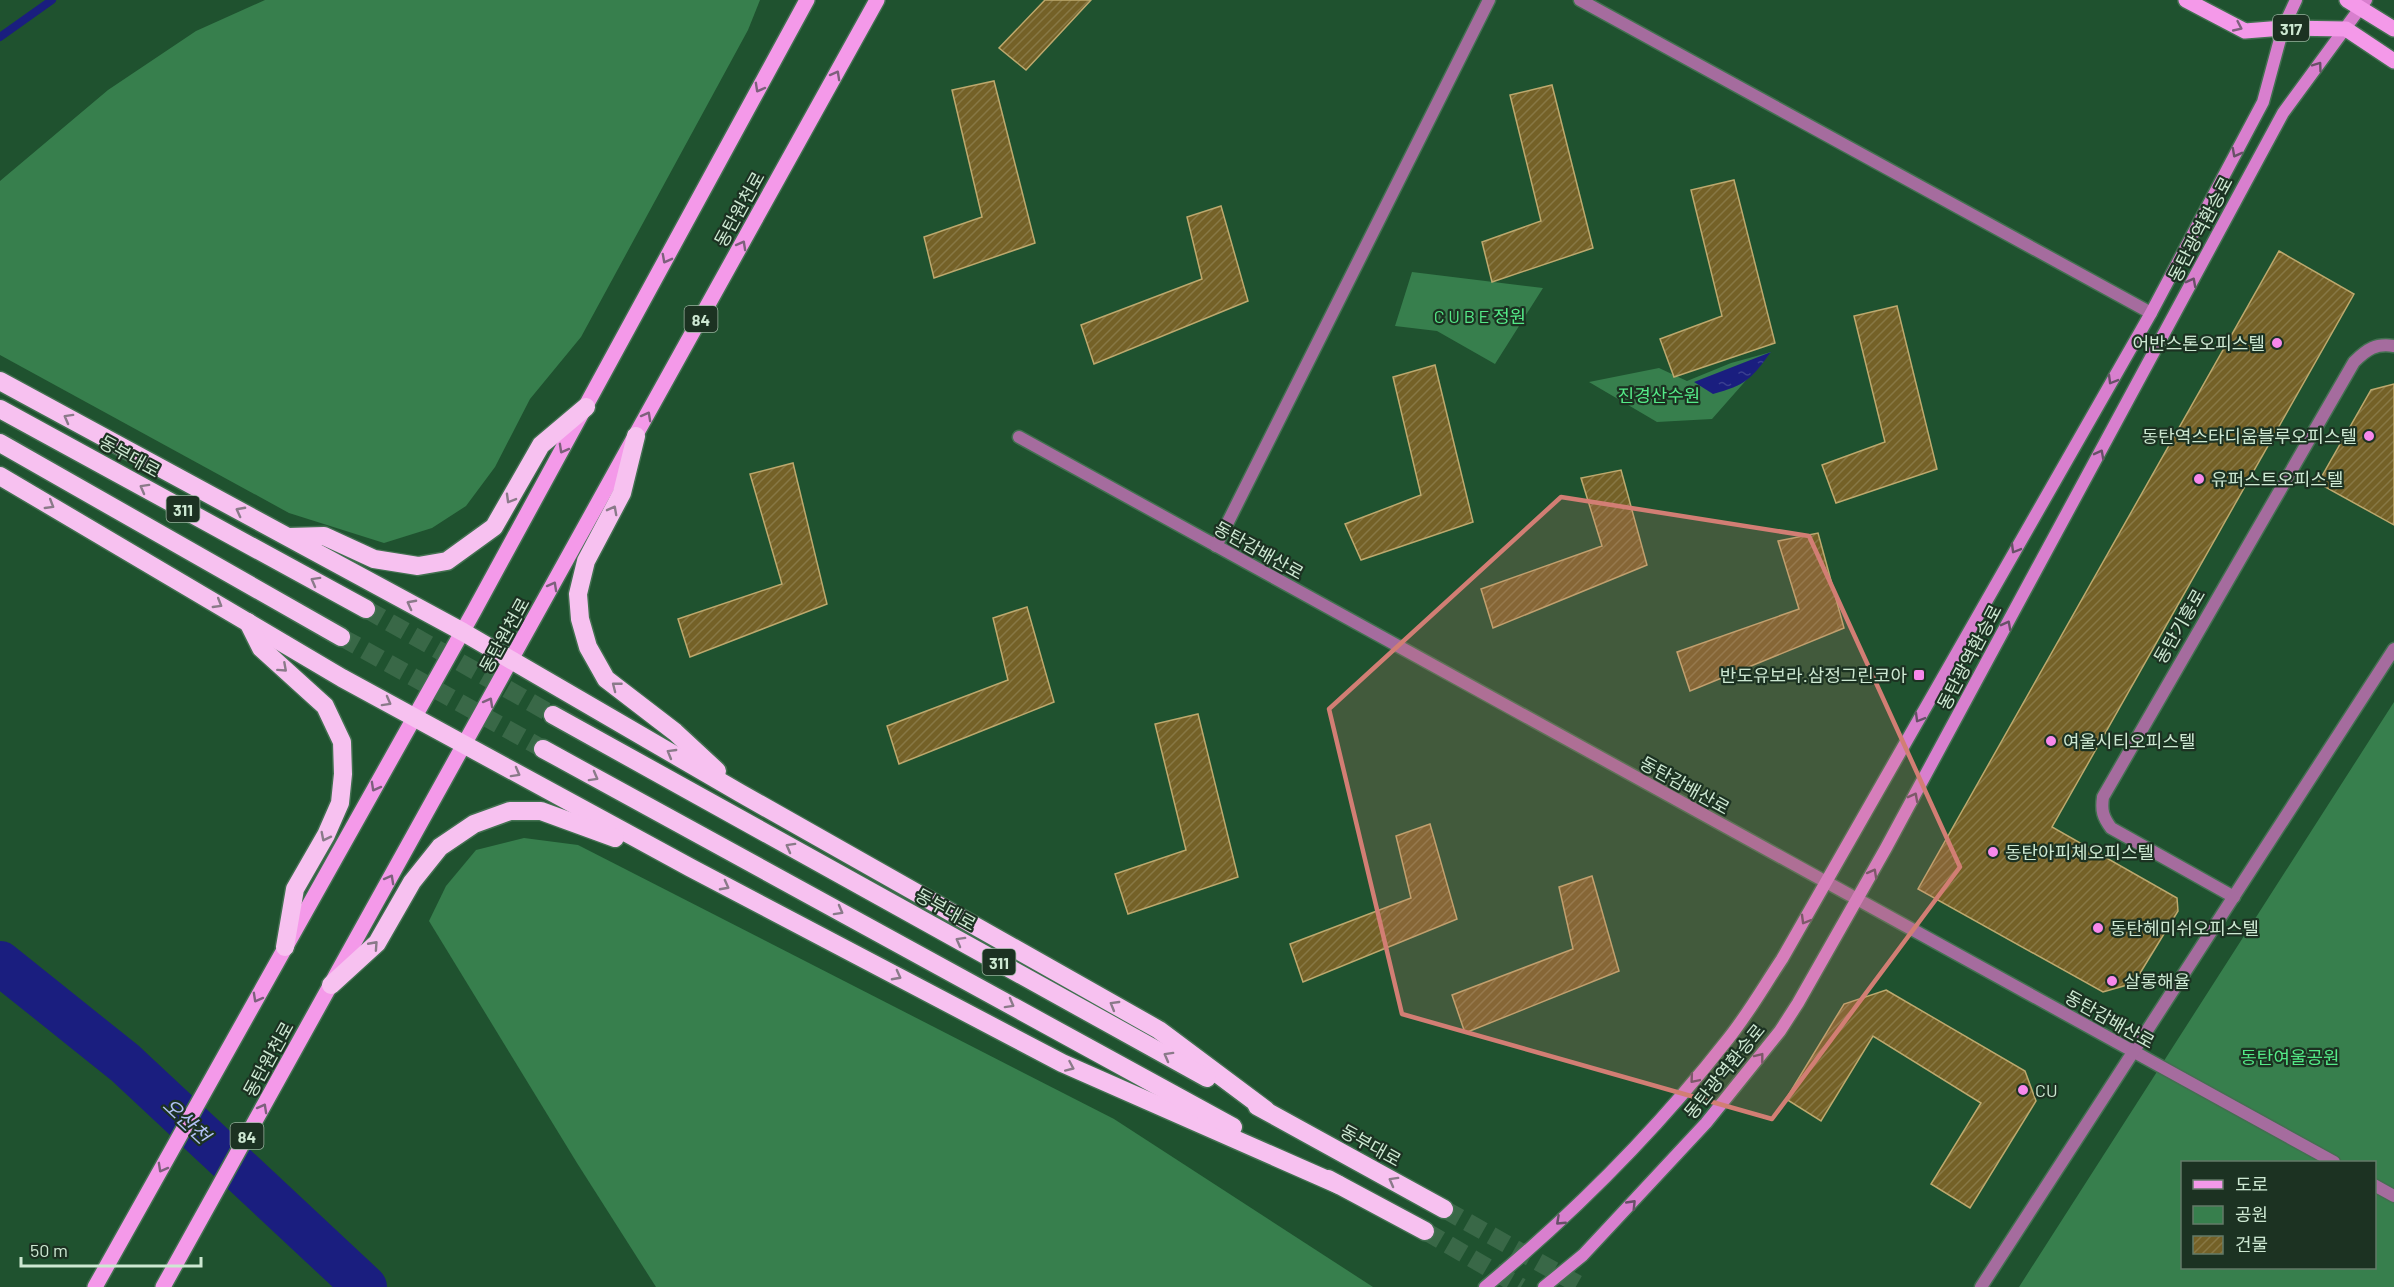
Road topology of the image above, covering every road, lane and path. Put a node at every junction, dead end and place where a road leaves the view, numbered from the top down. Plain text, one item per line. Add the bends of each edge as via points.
1 (807, 0) edge
2 (877, 0) edge
3 (1490, 0) edge
4 (1580, 0) edge
5 (2186, 0) edge
6 (2296, 0) edge
7 (2347, 0) edge
8 (2363, 4) edge
9 (2283, 28) junction
10 (2346, 29) junction
11 (2394, 29) edge
12 (2394, 61) edge
13 (2151, 312) junction
14 (2394, 346) edge
15 (0, 381) edge
16 (586, 407) junction
17 (0, 410) edge
18 (636, 436) junction
19 (1019, 437) dead end
20 (0, 443) edge
21 (0, 476) edge
22 (287, 537) junction
23 (1216, 546) junction
24 (366, 609) tunnel mouth
25 (248, 622) junction
26 (463, 632) junction
27 (341, 637) tunnel mouth
28 (2394, 649) edge
29 (512, 660) junction
30 (553, 715) tunnel mouth
31 (414, 717) junction
32 (465, 745) junction
33 (543, 748) tunnel mouth
34 (740, 793) junction
35 (692, 868) junction
36 (1826, 883) junction
37 (2234, 897) junction
38 (1858, 901) junction
39 (285, 947) junction
40 (331, 985) junction
41 (2134, 1052) junction
42 (1266, 1110) junction
43 (2332, 1161) edge
44 (1339, 1185) junction
45 (2376, 1186) edge
46 (2394, 1196) edge
47 (1444, 1209) tunnel mouth
48 (1425, 1231) tunnel mouth
49 (95, 1287) edge
50 (163, 1287) edge
51 (1485, 1287) edge
52 (1544, 1287) edge
53 (1981, 1287) edge

1 -> 16 main road, 동탄원천로
18 -> 2 main road, 동탄원천로 / 84
3 - 23 street
4 - 13 street
5 -> 9 main road, 317 via 2245,31
6 - 9 street, 동탄광역환승로
7 - 8 main road
8 - 10 street, 동탄광역환승로
8 - 11 main road
9 - 10 main road, 317
9 -> 13 street, 동탄광역환승로 via 2263,102
10 - 12 main road
38 -> 10 street, 동탄광역환승로 via 2283,113
13 -> 36 street, 동탄광역환승로
14 - 37 street, 동탄기흥로 via 2381,344 2354,362 2103,797 2101,809 2111,828
22 -> 15 highway
16 -> 22 highway via 541,445 494,527 447,561 418,566 374,559 324,536
16 -> 26 main road, 동탄원천로
24 -> 17 highway, 동부대로 / 311
29 -> 18 main road, 동탄원천로 / 84
34 -> 18 highway via 675,732 606,679 582,628 578,594 586,561 622,493
19 - 23 street, 동탄감배산로
20 - 27 highway, 311
21 -> 25 highway
26 -> 22 highway
23 - 36 street, 동탄감배산로
25 -> 31 highway
25 -> 39 highway via 261,648 325,706 342,742 340,803 295,889
26 - 29 highway
26 - 31 main road, 동탄원천로
28 - 37 street
32 -> 29 main road, 동탄원천로 / 84
34 -> 29 highway
42 -> 30 highway, 동부대로 / 311
31 - 32 highway
31 -> 39 main road, 동탄원천로
32 -> 35 highway
40 -> 32 main road, 동탄원천로 / 84
33 -> 44 highway, 311
42 -> 34 highway via 1159,1030
40 -> 35 highway via 377,944 412,882 440,847 493,816 510,811 541,811
35 -> 44 highway via 1062,1063
36 - 38 street, 동탄감배산로
36 -> 51 street, 동탄광역환승로 via 1729,1038 1582,1200
37 - 41 street
38 - 41 street, 동탄감배산로
52 -> 38 street, 동탄광역환승로 via 1583,1255 1742,1081 1780,1032
39 -> 49 main road, 동탄원천로
50 -> 40 main road, 동탄원천로 / 84
41 - 43 street, 동탄감배산로
41 - 53 street
47 -> 42 highway, 동부대로 / 311
44 - 48 highway, 311
45 - 46 street

